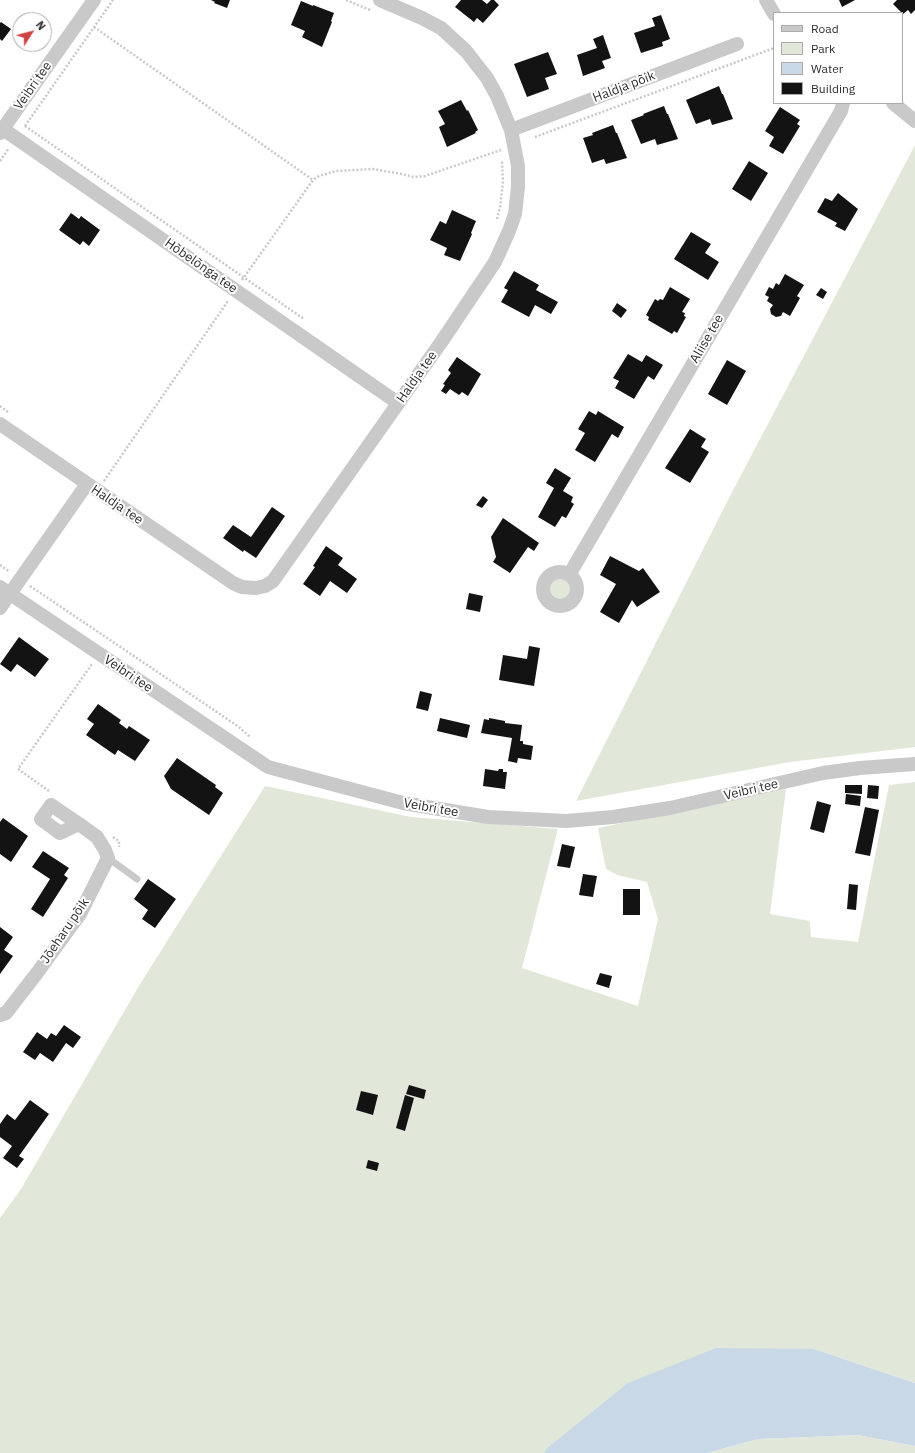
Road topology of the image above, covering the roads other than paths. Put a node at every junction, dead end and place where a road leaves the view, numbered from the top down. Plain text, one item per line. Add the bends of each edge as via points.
1 (94, 0) edge
2 (380, 0) edge
3 (766, 0) edge
4 (773, 12) edge
5 (737, 44) dead end
6 (843, 104) edge
7 (894, 104) edge
8 (915, 121) edge
9 (511, 130) junction
10 (2, 131) edge
11 (398, 403) junction
12 (0, 424) edge
13 (92, 488) junction
14 (569, 575) dead end
15 (5, 591) edge
16 (0, 608) edge
17 (915, 764) edge
18 (79, 824) dead end
19 (108, 858) junction
20 (137, 879) dead end
21 (0, 1015) edge

1 - 10 street, Veibri tee
2 - 9 street, Haldja tee via 441,28 466,51 487,78
3 - 4 street
5 - 9 street, Haldja põik
6 - 14 street, Aliise tee via 837,118
7 - 8 street
9 - 11 street, Haldja tee via 518,166 518,187 510,231 495,262
10 - 11 street, Hõbelõnga tee via 17,138
11 - 13 street, Haldja tee via 273,581 265,586 250,588 233,583
12 - 13 street, Haldja tee
13 - 15 street, Haldja tee via 19,579
15 - 16 street, Haldja tee
15 - 17 street, Veibri tee via 268,767 403,804 488,817 566,821 670,808 822,773
18 - 19 street via 97,837
19 - 20 lane
19 - 21 street, Jõeharu põik via 80,914 6,1013

